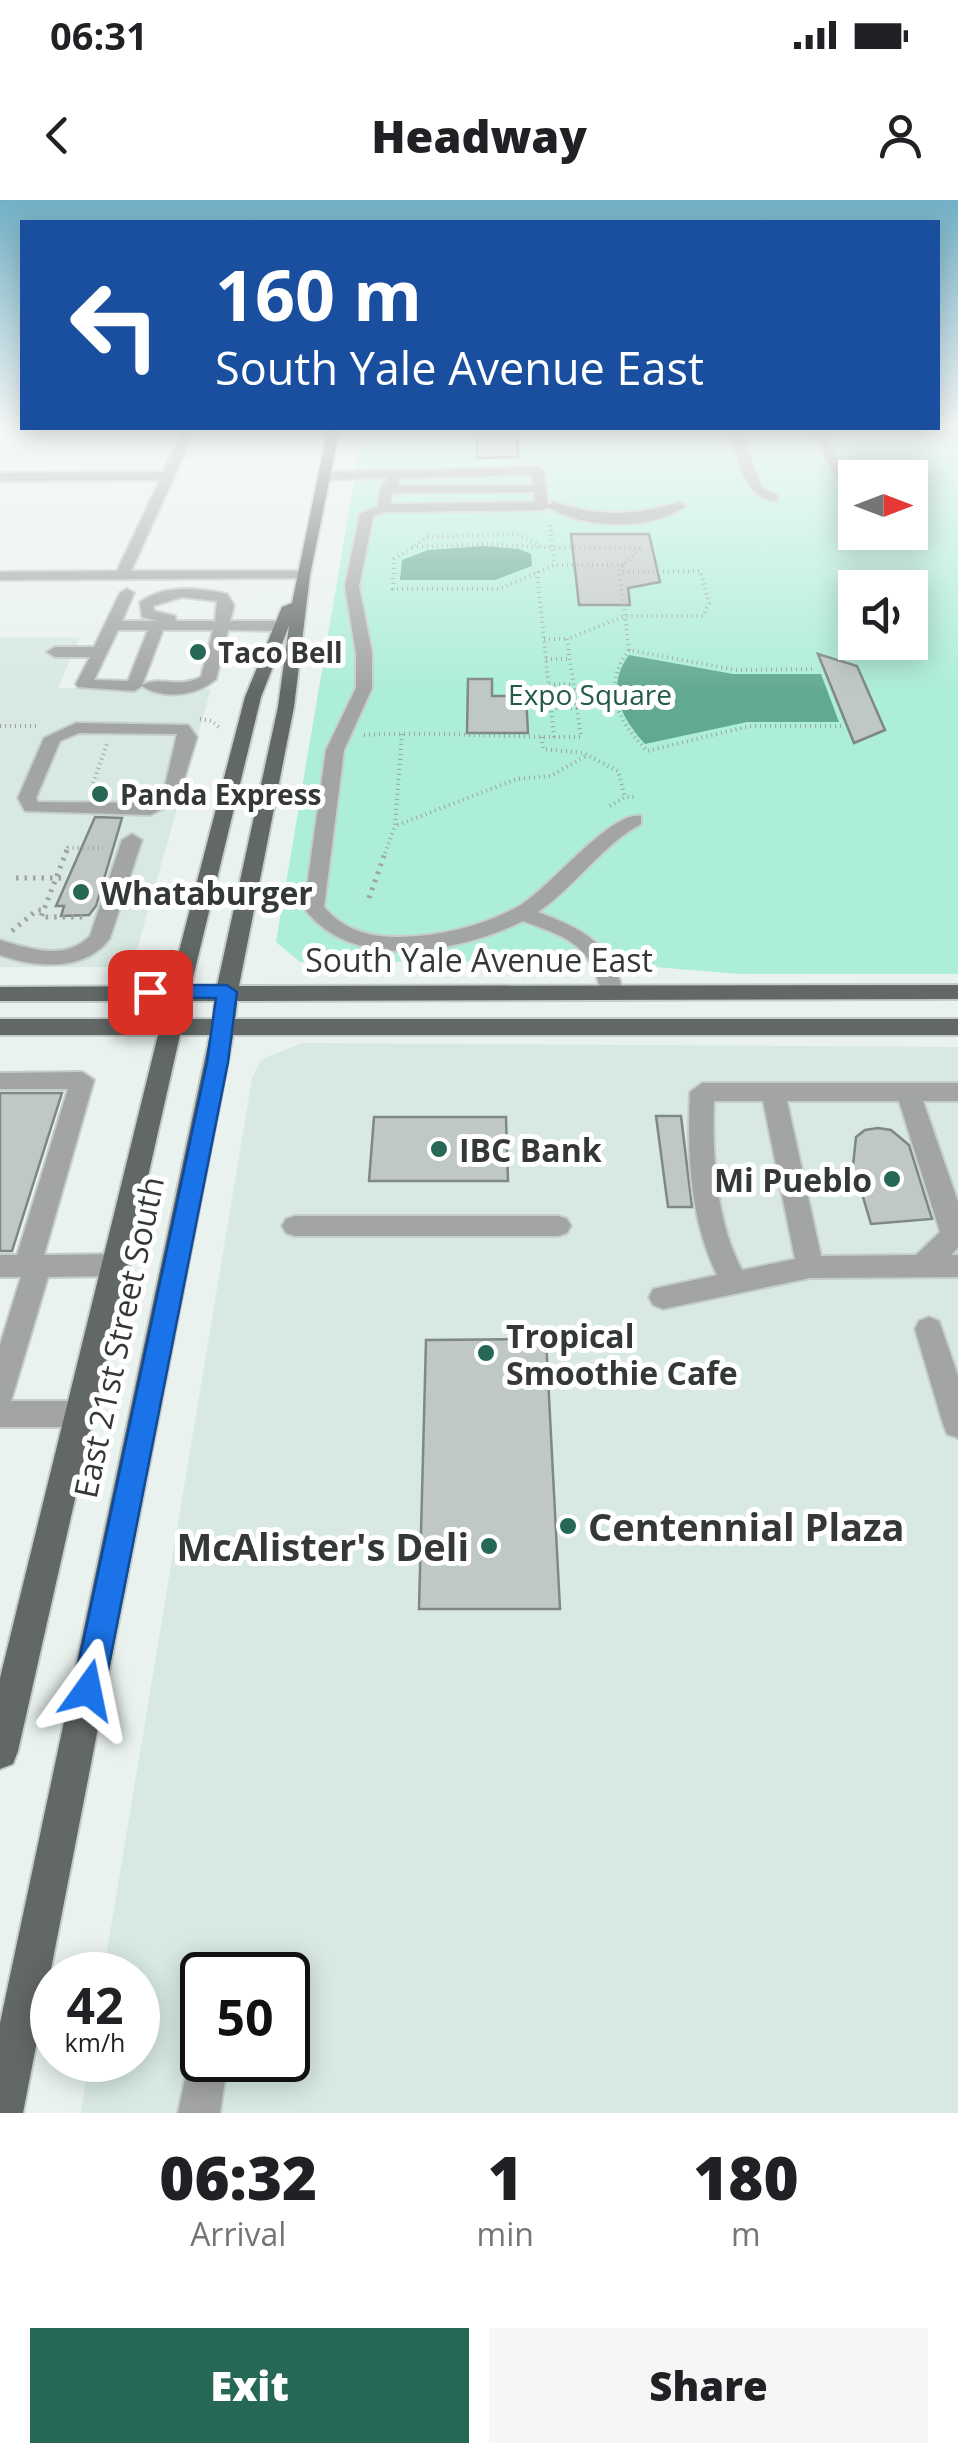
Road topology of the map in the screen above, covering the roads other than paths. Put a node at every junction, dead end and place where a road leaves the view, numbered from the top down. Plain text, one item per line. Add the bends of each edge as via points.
1 (151, 513) edge
2 (315, 513) edge
3 (368, 513) edge
4 (563, 513) edge
5 (665, 513) edge
6 (303, 575) junction
7 (0, 576) edge
8 (122, 576) junction
9 (127, 594) dead end
10 (225, 623) junction
11 (112, 625) junction
12 (158, 625) junction
13 (281, 626) junction
14 (55, 652) dead end
15 (99, 652) junction
16 (142, 686) junction
17 (53, 738) joint
18 (634, 820) dead end
19 (131, 844) road end
20 (522, 913) junction
21 (0, 944) edge
22 (179, 992) junction
23 (227, 992) junction
24 (612, 992) junction
25 (958, 992) edge
26 (0, 994) edge
27 (172, 1025) junction
28 (222, 1025) junction
29 (0, 1027) edge
30 (958, 1027) edge
31 (0, 1081) edge
32 (773, 1092) junction
33 (908, 1092) junction
34 (955, 1099) edge
35 (295, 1226) dead end
36 (558, 1226) dead end
37 (22, 1266) edge
38 (116, 1266) junction
39 (922, 1266) junction
40 (958, 1266) edge
41 (810, 1267) junction
42 (735, 1282) junction
43 (663, 1297) dead end
44 (929, 1329) dead end
45 (0, 1393) edge
46 (0, 1414) edge
47 (80, 1414) junction
48 (958, 1424) edge
49 (0, 1751) edge
50 (9, 2041) edge
51 (204, 2082) edge
52 (2, 2113) edge
53 (199, 2113) edge

1 - 8 street
2 - 6 main road, East 21st Street South
3 - 20 street via 352,586 364,688 336,750 314,908 320,921 343,936 402,944
4 - 5 street
6 - 8 street
6 - 13 main road, East 21st Street South
6 - 23 main road, East 21st Street South via 286,708
7 - 8 street
9 - 11 street
10 - 10 street via 222,597 167,594 145,605 147,614 160,618
10 - 12 street
10 - 13 street
10 - 16 street via 204,683 189,690
11 - 12 street
11 - 15 street
12 - 16 street
13 - 22 main road, East 21st Street South via 253,697
14 - 15 street
15 - 16 street via 84,684
17 - 17 street via 26,798 32,807 158,807 171,798 188,737 172,728 76,728
18 - 20 street
19 - 21 street via 92,948 78,955 12,955
20 - 24 street via 590,942 609,968
22 - 23 main road, South Yale Avenue East
22 - 26 main road, South Yale Avenue East
22 - 27 main road, East 21st Street South
23 - 24 main road, South Yale Avenue East
23 - 28 main road, East 21st Street South
24 - 25 main road, South Yale Avenue East
27 - 28 main road, South Yale Avenue East
27 - 29 main road, South Yale Avenue East
27 - 38 main road, East 21st Street South
28 - 30 main road, South Yale Avenue East
28 - 50 main road, East 21st Street South
31 - 37 street via 82,1080
32 - 33 street
32 - 41 street
32 - 42 street via 702,1092 700,1135 714,1242
33 - 34 street
33 - 39 street via 954,1228
35 - 36 street
37 - 38 street
37 - 45 street
38 - 47 main road, East 21st Street South
39 - 40 street
39 - 41 street
41 - 42 street
42 - 43 street
44 - 48 street
46 - 47 street
47 - 49 main road, East 21st Street South
50 - 52 main road, East 21st Street South
51 - 53 street

